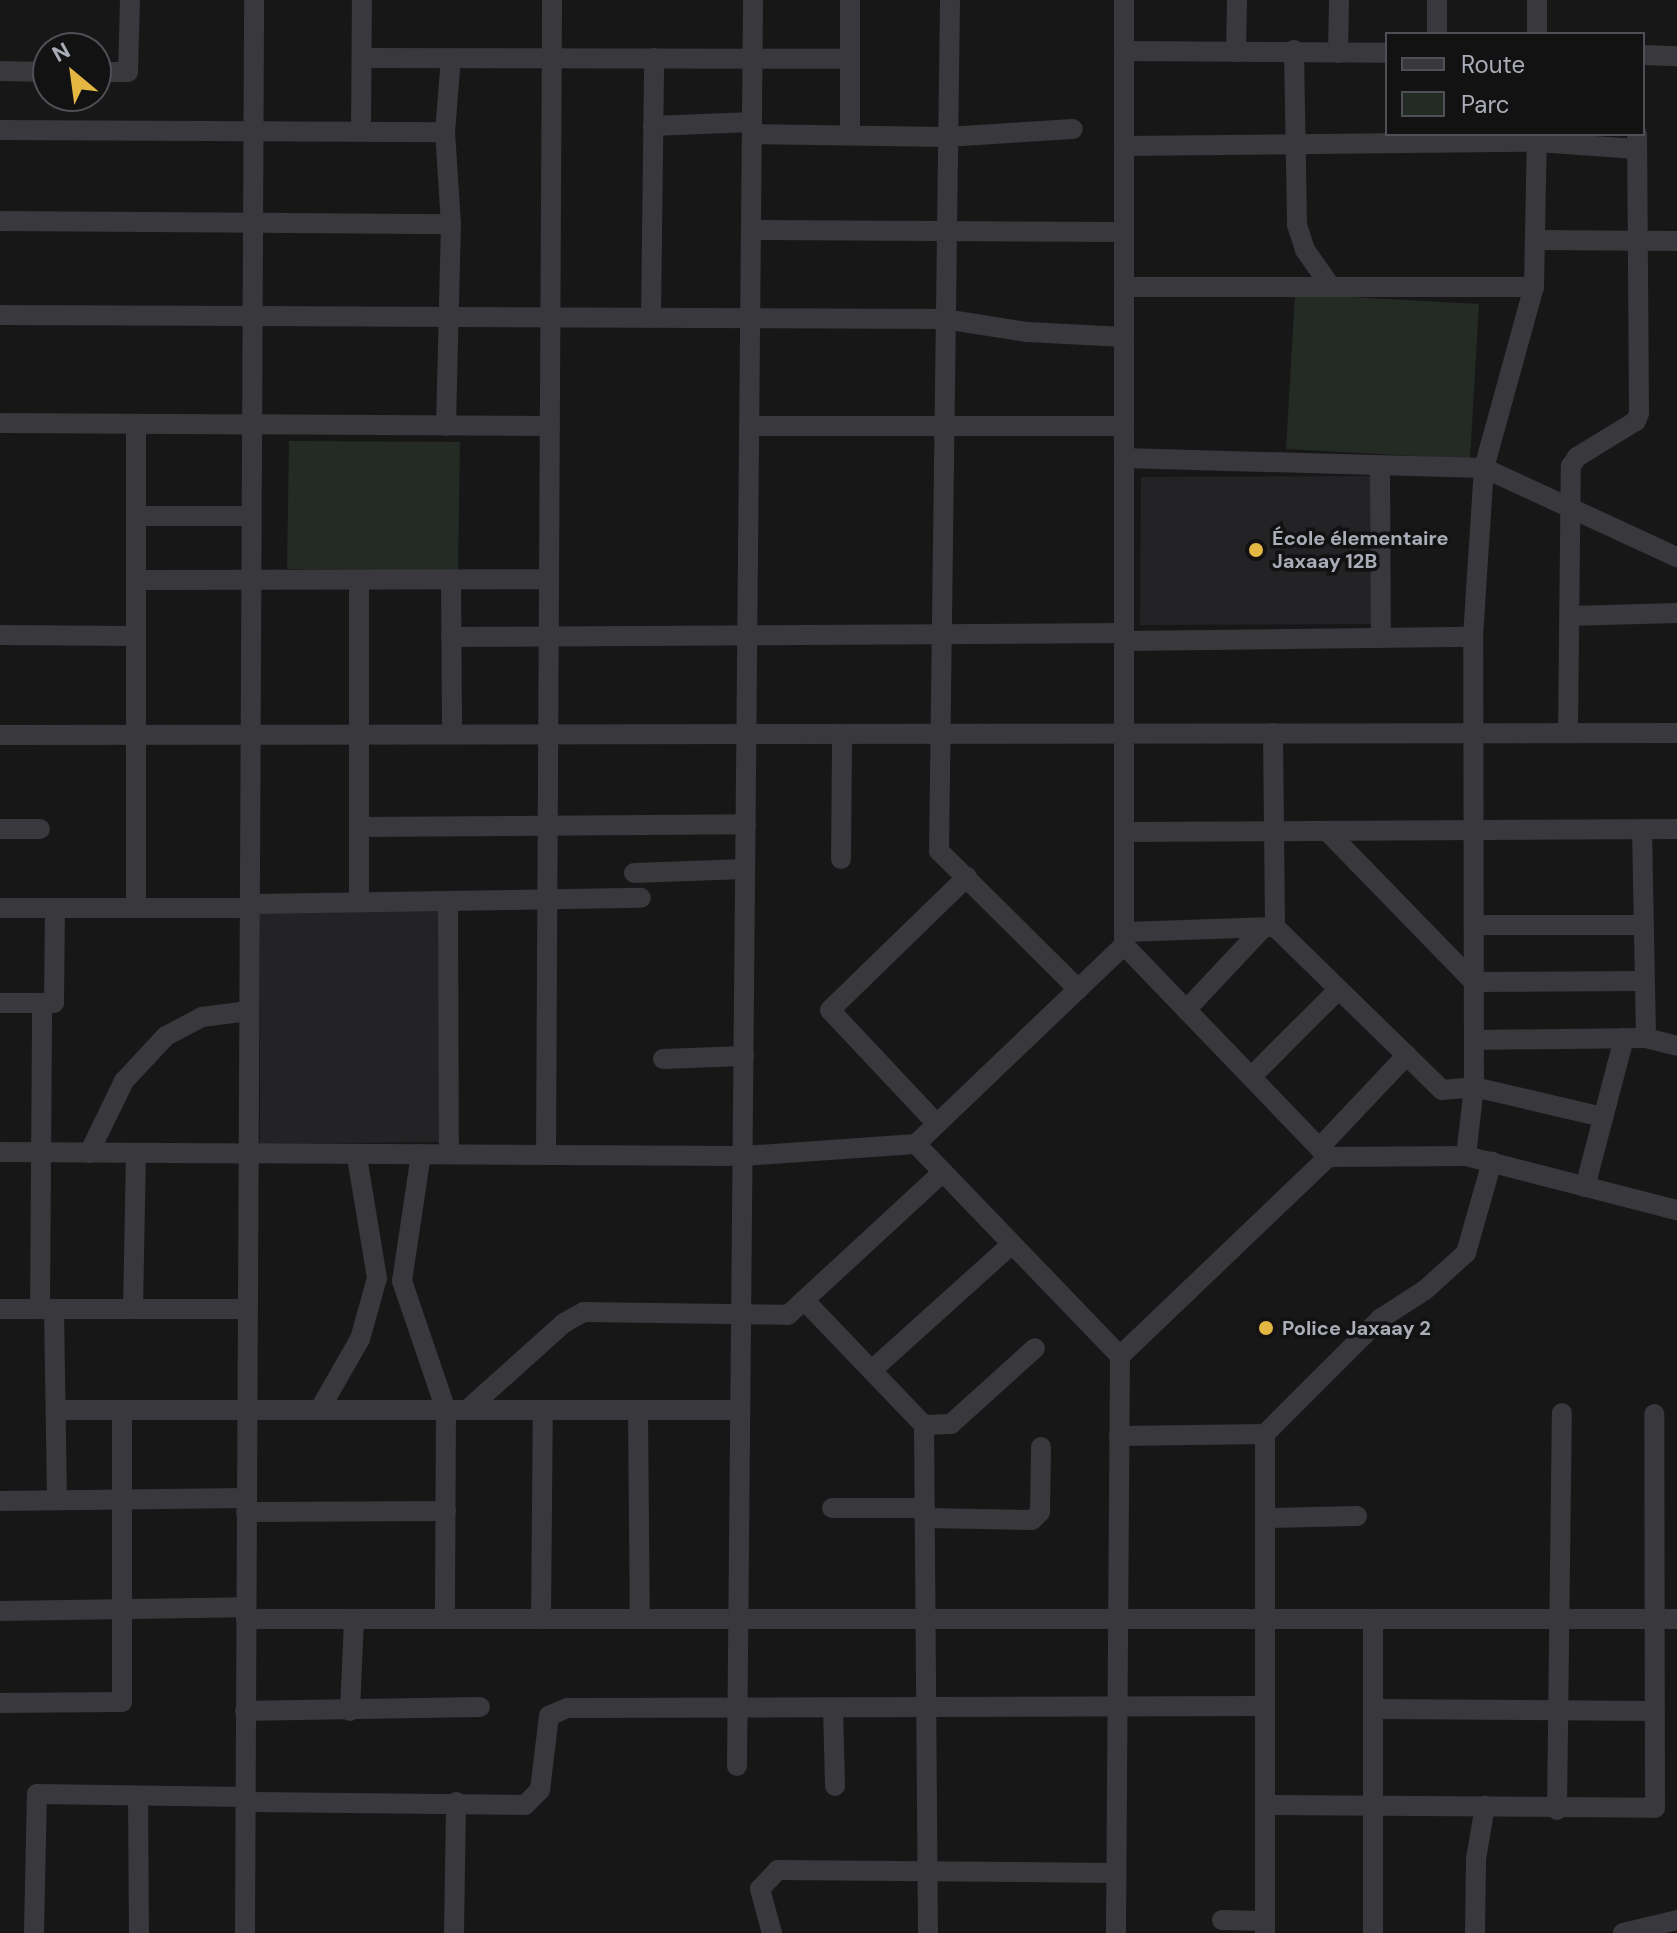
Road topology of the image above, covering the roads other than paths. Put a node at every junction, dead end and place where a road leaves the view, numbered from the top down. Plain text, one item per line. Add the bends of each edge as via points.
1 (130, 0) edge
2 (254, 0) edge
3 (362, 0) edge
4 (552, 0) edge
5 (753, 0) edge
6 (850, 0) edge
7 (950, 0) edge
8 (1124, 0) edge
9 (1237, 0) edge
10 (1339, 0) edge
11 (1437, 0) edge
12 (1537, 0) edge
13 (1437, 32) edge
14 (1537, 32) edge
15 (1294, 50) junction
16 (1124, 51) junction
17 (1236, 52) junction
18 (1338, 53) junction
19 (1385, 53) edge
20 (1645, 55) edge
21 (1677, 56) edge
22 (362, 58) junction
23 (451, 58) junction
24 (552, 58) junction
25 (654, 58) junction
26 (752, 59) junction
27 (849, 59) junction
28 (0, 71) edge
29 (32, 72) edge
30 (112, 72) edge
31 (653, 126) junction
32 (752, 128) junction
33 (1073, 129) dead end
34 (0, 130) edge
35 (253, 131) junction
36 (361, 131) junction
37 (445, 132) junction
38 (850, 133) junction
39 (946, 137) junction
40 (1537, 138) edge
41 (1637, 142) edge
42 (1298, 145) junction
43 (1124, 146) junction
44 (0, 221) edge
45 (253, 222) junction
46 (451, 224) junction
47 (751, 230) junction
48 (945, 231) junction
49 (1124, 232) junction
50 (1535, 240) junction
51 (1635, 241) junction
52 (1677, 241) edge
53 (1329, 284) junction
54 (1124, 287) junction
55 (1534, 287) junction
56 (0, 315) edge
57 (252, 316) junction
58 (450, 317) junction
59 (551, 317) junction
60 (651, 318) junction
61 (750, 318) junction
62 (944, 319) junction
63 (1124, 337) junction
64 (0, 423) edge
65 (136, 425) junction
66 (251, 426) junction
67 (446, 426) junction
68 (550, 426) junction
69 (749, 426) junction
70 (943, 426) junction
71 (1124, 426) junction
72 (1124, 458) junction
73 (1380, 466) junction
74 (1484, 468) junction
75 (1573, 509) junction
76 (136, 516) junction
77 (251, 516) junction
78 (1677, 557) edge
79 (549, 579) junction
80 (136, 580) junction
81 (251, 580) junction
82 (359, 580) junction
83 (451, 580) junction
84 (1677, 613) edge
85 (1569, 616) junction
86 (941, 634) junction
87 (0, 635) edge
88 (747, 635) junction
89 (136, 636) junction
90 (451, 637) junction
91 (549, 637) junction
92 (1124, 637) junction
93 (1473, 637) junction
94 (1381, 638) junction
95 (1273, 733) junction
96 (1473, 733) junction
97 (1568, 733) junction
98 (1677, 733) edge
99 (452, 734) junction
100 (548, 734) junction
101 (746, 734) junction
102 (842, 734) junction
103 (940, 734) junction
104 (1124, 734) junction
105 (0, 735) edge
106 (136, 735) junction
107 (250, 735) junction
108 (359, 735) junction
109 (746, 824) junction
110 (547, 825) junction
111 (359, 827) junction
112 (0, 829) edge
113 (40, 829) dead end
114 (1642, 829) junction
115 (1677, 829) edge
116 (1473, 830) junction
117 (1274, 831) junction
118 (1327, 831) junction
119 (1124, 832) junction
120 (841, 859) dead end
121 (745, 869) junction
122 (634, 873) dead end
123 (967, 877) junction
124 (641, 898) dead end
125 (547, 899) junction
126 (448, 901) junction
127 (359, 902) junction
128 (249, 906) junction
129 (0, 908) edge
130 (55, 908) junction
131 (136, 908) junction
132 (1474, 925) junction
133 (1643, 925) junction
134 (1269, 927) junction
135 (1124, 939) junction
136 (1644, 981) junction
137 (1474, 982) junction
138 (1078, 989) junction
139 (1339, 989) junction
140 (0, 1003) edge
141 (42, 1003) junction
142 (1186, 1010) junction
143 (249, 1011) junction
144 (1624, 1038) junction
145 (1646, 1038) junction
146 (1474, 1040) junction
147 (1677, 1046) edge
148 (1407, 1055) junction
149 (744, 1056) junction
150 (663, 1059) dead end
151 (1251, 1077) junction
152 (1474, 1087) junction
153 (1603, 1117) junction
154 (937, 1124) junction
155 (916, 1144) junction
156 (0, 1152) edge
157 (41, 1152) junction
158 (1323, 1152) junction
159 (89, 1153) junction
160 (136, 1153) junction
161 (248, 1153) junction
162 (421, 1154) junction
163 (449, 1154) junction
164 (546, 1155) junction
165 (743, 1156) junction
166 (1466, 1156) junction
167 (357, 1157) junction
168 (1492, 1162) junction
169 (943, 1172) junction
170 (1585, 1187) junction
171 (1675, 1204) edge
172 (1012, 1244) junction
173 (377, 1278) junction
174 (402, 1281) junction
175 (804, 1300) junction
176 (0, 1309) edge
177 (47, 1309) junction
178 (133, 1309) junction
179 (247, 1309) junction
180 (741, 1316) junction
181 (1035, 1348) dead end
182 (1120, 1356) junction
183 (872, 1370) junction
184 (321, 1407) junction
185 (56, 1410) junction
186 (122, 1410) junction
187 (247, 1410) junction
188 (446, 1410) junction
189 (467, 1410) junction
190 (543, 1410) junction
191 (638, 1410) junction
192 (740, 1410) junction
193 (1562, 1413) dead end
194 (1654, 1414) dead end
195 (924, 1425) junction
196 (1265, 1434) junction
197 (1119, 1436) junction
198 (1041, 1447) dead end
199 (57, 1500) junction
200 (122, 1500) junction
201 (0, 1501) edge
202 (246, 1505) junction
203 (832, 1508) dead end
204 (446, 1511) junction
205 (925, 1513) junction
206 (1357, 1516) dead end
207 (1265, 1518) junction
208 (122, 1609) junction
209 (0, 1611) edge
210 (246, 1613) junction
211 (354, 1619) junction
212 (445, 1619) junction
213 (541, 1619) junction
214 (640, 1619) junction
215 (739, 1619) junction
216 (926, 1619) junction
217 (1118, 1619) junction
218 (1265, 1619) junction
219 (1373, 1619) junction
220 (1559, 1619) junction
221 (1652, 1619) junction
222 (1677, 1619) edge
223 (0, 1703) edge
224 (1265, 1706) junction
225 (480, 1707) dead end
226 (1117, 1707) junction
227 (833, 1708) junction
228 (926, 1708) junction
229 (738, 1709) junction
230 (1373, 1709) junction
231 (1558, 1710) junction
232 (245, 1711) junction
233 (350, 1711) junction
234 (1652, 1711) junction
235 (737, 1766) dead end
236 (835, 1786) dead end
237 (138, 1796) junction
238 (245, 1800) junction
239 (456, 1802) junction
240 (1265, 1805) junction
241 (1373, 1806) junction
242 (1485, 1806) junction
243 (1557, 1810) junction
244 (1116, 1873) junction
245 (927, 1874) junction
246 (1222, 1920) dead end
247 (1677, 1920) edge
248 (1265, 1927) edge
249 (34, 1933) edge
250 (139, 1933) edge
251 (245, 1933) edge
252 (454, 1933) edge
253 (772, 1933) edge
254 (928, 1933) edge
255 (1116, 1933) edge
256 (1373, 1933) edge
257 (1475, 1933) edge
258 (1623, 1933) edge

1 - 30 street via 128,72
2 - 35 street
3 - 22 street
4 - 24 street
5 - 26 street
6 - 27 street
7 - 39 street
8 - 16 street
9 - 17 street
10 - 18 street
11 - 13 street
12 - 14 street
15 - 17 street
15 - 18 street
15 - 42 street
16 - 17 street
16 - 43 street
18 - 19 street
20 - 21 street
22 - 23 street
22 - 36 street
23 - 24 street
23 - 37 street
24 - 25 street
24 - 59 street
25 - 26 street
25 - 31 street
26 - 27 street
26 - 32 street
27 - 38 street
28 - 29 street
31 - 32 street
31 - 60 street
32 - 38 street
32 - 47 street
33 - 39 street
34 - 35 street
35 - 36 street
35 - 45 street
36 - 37 street
37 - 46 street
38 - 39 street
39 - 48 street
40 - 41 street
40 - 42 street
40 - 50 street
41 - 51 street
42 - 43 street
42 - 53 street via 1300,239
43 - 49 street
44 - 45 street
45 - 46 street
45 - 57 street
46 - 58 street
47 - 48 street
47 - 61 street
48 - 49 street
48 - 62 street
49 - 54 street
50 - 51 street
50 - 55 street
51 - 52 street
51 - 75 street via 1639,413 1636,421 1577,457 1571,466
53 - 54 street
53 - 55 street
54 - 63 street
55 - 74 street
56 - 57 street
57 - 58 street
57 - 66 street
58 - 59 street
58 - 67 street
59 - 60 street
59 - 68 street
60 - 61 street
61 - 62 street
61 - 69 street
62 - 63 street via 1027,332
62 - 70 street
63 - 71 street
64 - 65 street
65 - 66 street
65 - 76 street
66 - 67 street
66 - 77 street
67 - 68 street
68 - 79 street
69 - 70 street
69 - 88 street
70 - 71 street
70 - 86 street
71 - 72 street
72 - 73 street
72 - 92 street
73 - 74 street
73 - 94 street
74 - 75 street
74 - 93 street
75 - 78 street
75 - 85 street
76 - 77 street
76 - 80 street
77 - 81 street
79 - 83 street
79 - 91 street
80 - 81 street
80 - 89 street
81 - 82 street
81 - 107 street
82 - 83 street
82 - 108 street
83 - 90 street
84 - 85 street
85 - 97 street
86 - 88 street
86 - 92 street
86 - 103 street
87 - 89 street
88 - 91 street
88 - 101 street
89 - 106 street
90 - 91 street
90 - 99 street
91 - 100 street
92 - 94 street
92 - 104 street
93 - 94 street
93 - 96 street
95 - 96 street
95 - 104 street
95 - 117 street
96 - 97 street
96 - 116 street
97 - 98 street
99 - 100 street
99 - 108 street
100 - 101 street
100 - 110 street
101 - 102 street
101 - 109 street
102 - 103 street
102 - 120 street
103 - 104 street
103 - 123 street via 939,851
104 - 119 street
105 - 106 street
106 - 107 street
106 - 131 street
107 - 108 street
107 - 128 street
108 - 111 street
109 - 110 street
109 - 121 street
110 - 111 street
110 - 125 street
111 - 127 street
112 - 113 street
114 - 115 street
114 - 116 street
114 - 133 street
116 - 118 street
116 - 132 street
117 - 118 street
117 - 119 street
117 - 134 street
118 - 137 street
119 - 135 street
121 - 122 street
121 - 149 street
123 - 138 street
123 - 154 street via 830,1010
124 - 125 street
125 - 126 street
125 - 164 street
126 - 127 street
126 - 163 street
127 - 128 street
128 - 131 street
128 - 143 street
129 - 130 street
130 - 131 street
130 - 141 street via 54,1003
132 - 133 street
132 - 137 street
133 - 136 street
134 - 135 street
134 - 139 street
134 - 142 street
135 - 138 street
135 - 142 street
136 - 137 street
136 - 145 street
137 - 146 street
138 - 154 street
139 - 148 street
139 - 151 street
140 - 141 street
141 - 157 street
142 - 151 street
143 - 159 street via 202,1017 166,1036 124,1081
143 - 161 street
144 - 145 street
144 - 146 street
144 - 153 street
145 - 147 street
146 - 152 street
148 - 152 street via 1442,1090
148 - 158 street
149 - 150 street
149 - 165 street
151 - 158 street
152 - 153 street
152 - 166 street
153 - 170 street
154 - 155 street
155 - 165 street
155 - 169 street
156 - 157 street
157 - 159 street
157 - 177 street
158 - 166 street
158 - 182 street
159 - 160 street
160 - 161 street
160 - 178 street
161 - 167 street
161 - 179 street
162 - 163 street
162 - 167 street
162 - 174 street
163 - 164 street
164 - 165 street
165 - 180 street
166 - 168 street
167 - 173 street
168 - 170 street
168 - 196 street via 1466,1253 1425,1290 1380,1319
169 - 172 street
169 - 175 street
170 - 171 street
172 - 182 street
172 - 183 street
173 - 174 street
173 - 184 street via 360,1339
174 - 188 street
175 - 180 street via 788,1315
175 - 183 street
176 - 177 street
177 - 178 street
177 - 185 street
178 - 179 street
179 - 187 street
180 - 189 street via 584,1312 564,1323
180 - 192 street
181 - 195 street via 951,1424
182 - 197 street
183 - 195 street
184 - 187 street
184 - 188 street
185 - 186 street
185 - 199 street
186 - 187 street
186 - 200 street
187 - 202 street
188 - 189 street
188 - 204 street
189 - 190 street
190 - 191 street
190 - 213 street
191 - 192 street
191 - 214 street
192 - 215 street
193 - 220 street
194 - 221 street
195 - 205 street
196 - 197 street
196 - 207 street
197 - 217 street
198 - 205 street via 1040,1512 1032,1520
199 - 200 street
199 - 201 street
200 - 202 street
200 - 208 street
202 - 204 street
202 - 210 street
203 - 205 street
204 - 212 street
205 - 216 street
206 - 207 street
207 - 218 street
208 - 209 street
208 - 210 street
208 - 223 street via 122,1702
210 - 211 street
210 - 232 street
211 - 212 street
211 - 233 street
212 - 213 street
213 - 214 street
214 - 215 street
215 - 216 street
215 - 229 street
216 - 217 street
216 - 228 street
217 - 218 street
217 - 226 street
218 - 219 street
218 - 224 street
219 - 220 street
219 - 230 street
220 - 221 street
220 - 231 street
221 - 222 street
221 - 234 street
224 - 226 street
224 - 240 street
225 - 233 street
226 - 228 street
226 - 244 street
227 - 228 street
227 - 229 street
227 - 236 street
228 - 245 street
229 - 235 street
229 - 239 street via 557,1710 546,1724 535,1800 525,1805
230 - 231 street
230 - 241 street
231 - 234 street
231 - 243 street
232 - 233 street
232 - 238 street
234 - 243 street via 1655,1808
237 - 238 street
237 - 249 street via 37,1794
237 - 250 street
238 - 239 street
238 - 251 street
239 - 252 street
240 - 241 street
240 - 248 street
241 - 242 street
241 - 256 street
242 - 243 street
242 - 257 street via 1476,1859
244 - 245 street
244 - 255 street
245 - 253 street via 778,1870 760,1889
245 - 254 street
246 - 248 street
247 - 258 street

